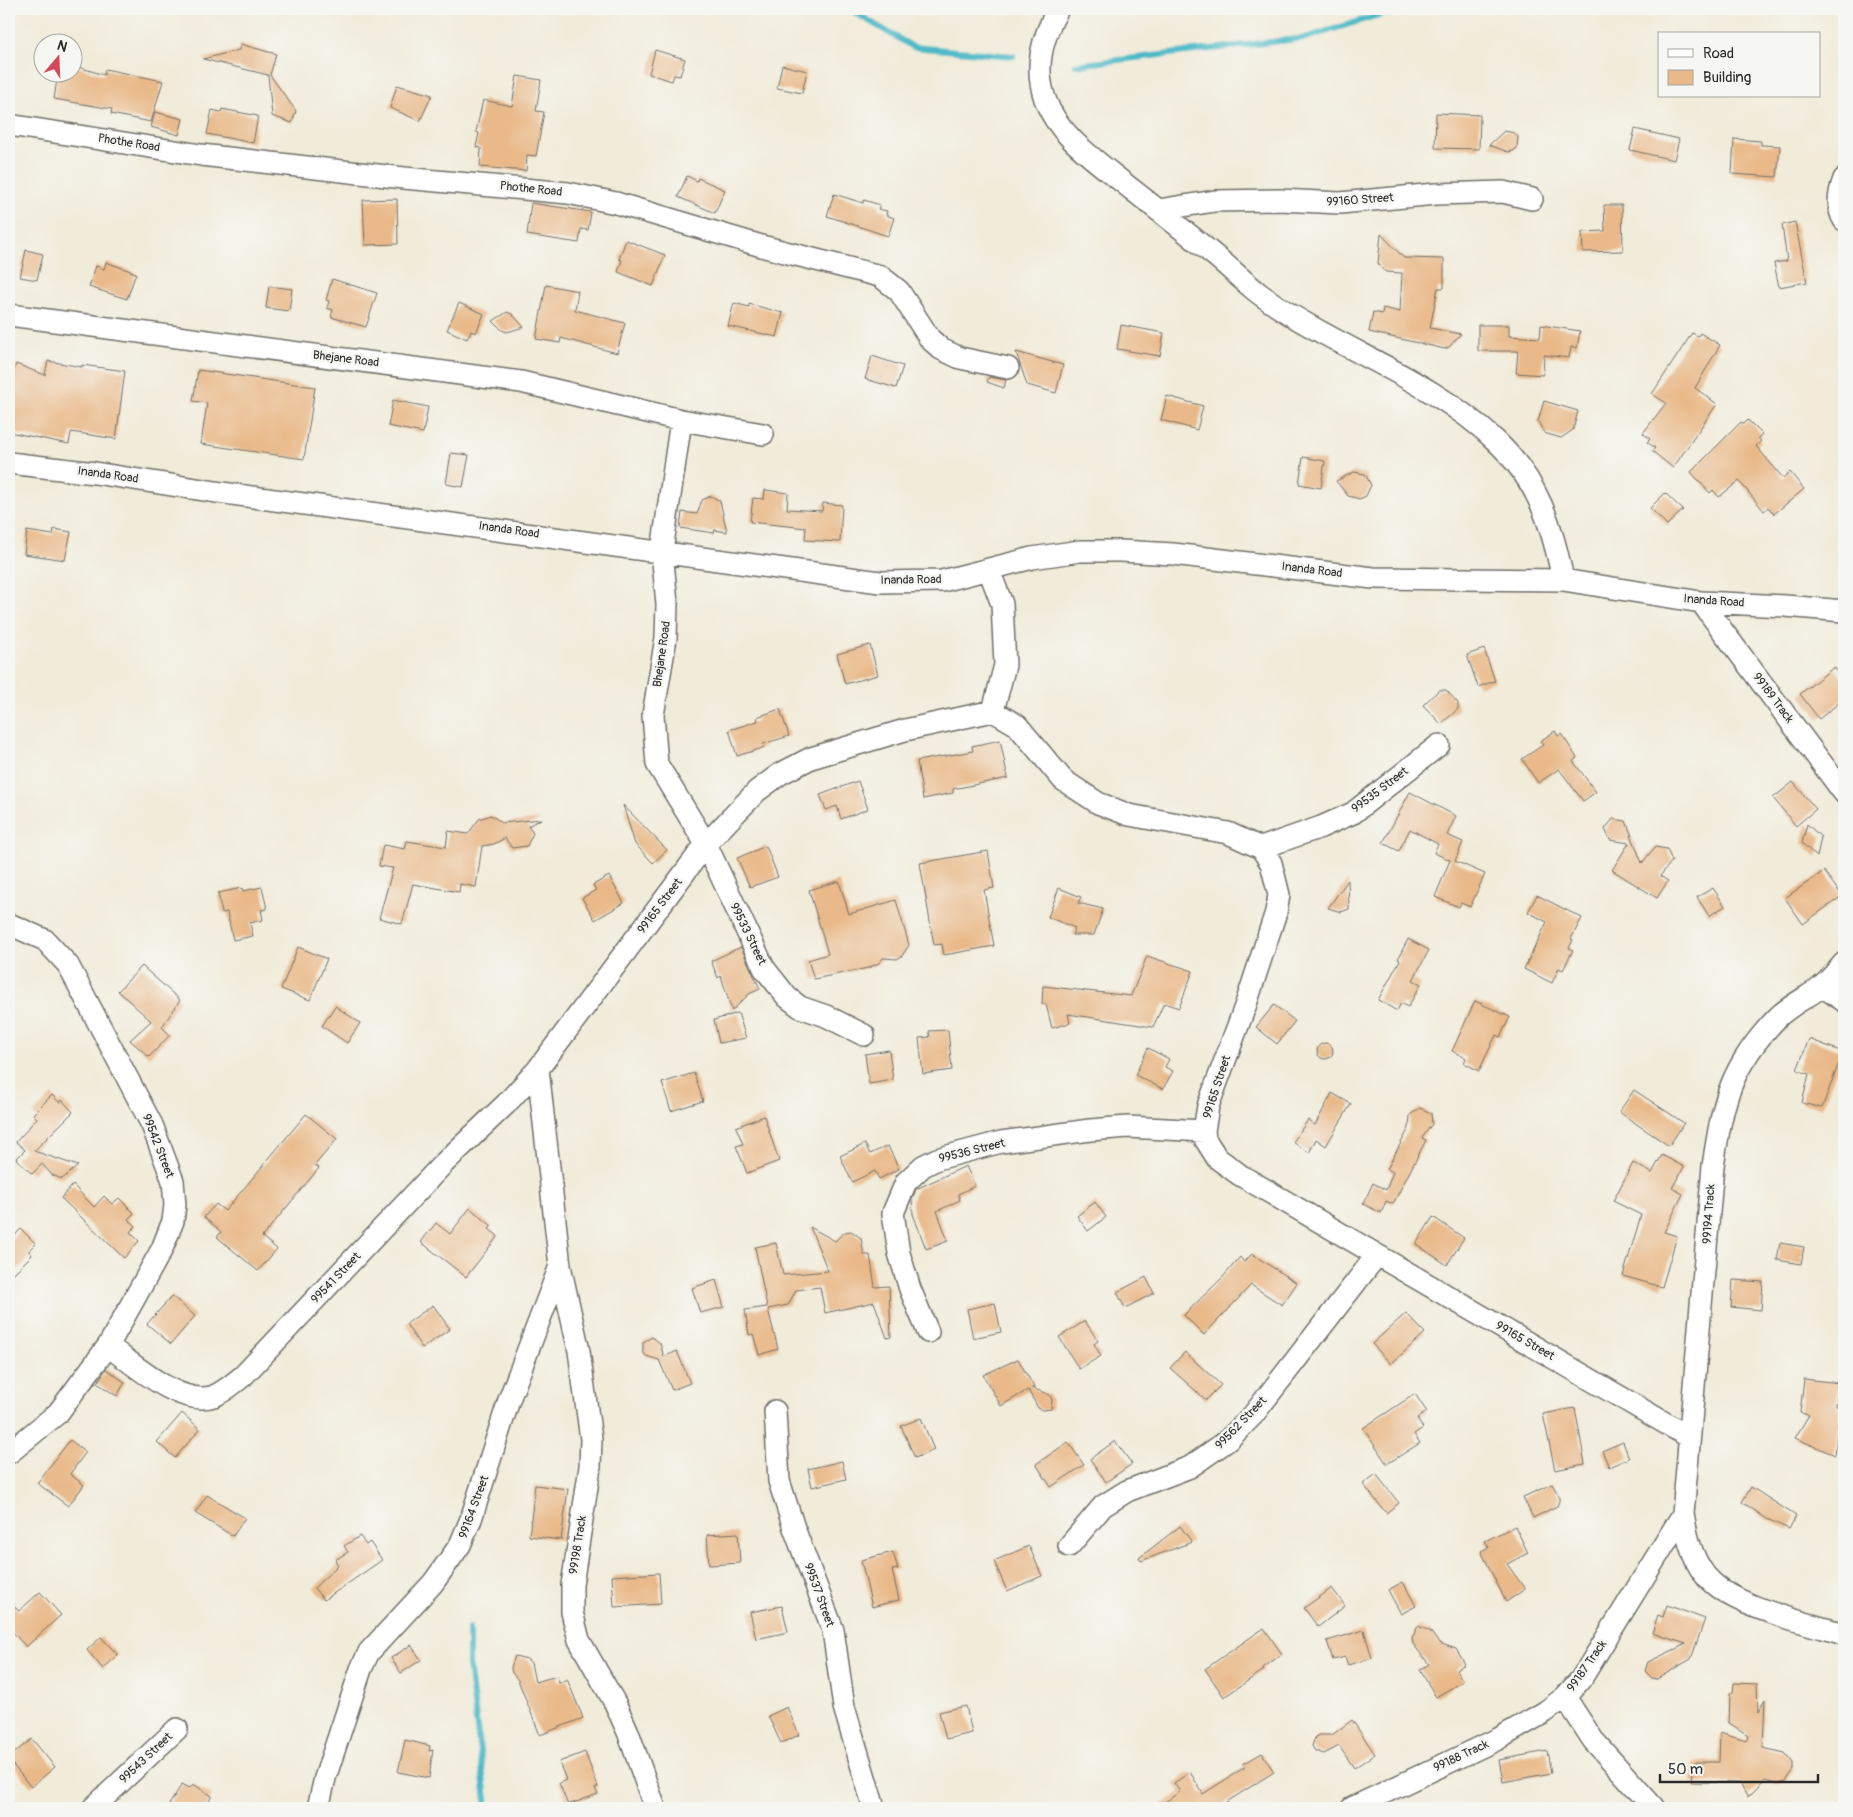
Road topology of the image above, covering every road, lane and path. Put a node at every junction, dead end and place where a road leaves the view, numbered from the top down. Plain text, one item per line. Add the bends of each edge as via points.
1 (1058, 9) edge
2 (9, 125) edge
3 (1844, 179) edge
4 (1532, 199) dead end
5 (1158, 210) junction
6 (1844, 220) edge
7 (9, 315) edge
8 (1008, 368) dead end
9 (681, 420) junction
10 (763, 434) dead end
11 (9, 462) edge
12 (662, 551) junction
13 (989, 570) junction
14 (1563, 580) junction
15 (1701, 602) junction
16 (1844, 611) edge
17 (993, 711) junction
18 (1439, 745) dead end
19 (1844, 793) edge
20 (706, 844) junction
21 (1261, 848) junction
22 (9, 924) edge
23 (1844, 963) edge
24 (1822, 986) junction
25 (1844, 1001) edge
26 (864, 1034) dead end
27 (538, 1068) junction
28 (1204, 1131) junction
29 (1377, 1255) junction
30 (560, 1266) junction
31 (928, 1332) dead end
32 (108, 1346) junction
33 (775, 1411) dead end
34 (1689, 1437) junction
35 (9, 1453) edge
36 (1684, 1514) junction
37 (1069, 1546) dead end
38 (1844, 1634) edge
39 (1565, 1697) junction
40 (177, 1729) dead end
41 (93, 1808) edge
42 (318, 1808) edge
43 (656, 1808) edge
44 (874, 1808) edge
45 (1352, 1808) edge
46 (1654, 1808) edge

1 - 5 street via 1046,32 1038,72 1046,100 1058,122 1086,152
2 - 8 street, Phothe Road via 201,155 568,193 616,203 765,248 880,276 898,291 930,339 941,349 960,358
3 - 6 street via 1839,199
4 - 5 street, 99160 Street via 1503,192 1436,194 1340,203 1215,201
5 - 14 street via 1261,295 1469,417 1497,442 1529,480 1541,500 1552,528
7 - 9 street, Bhejane Road via 522,382
9 - 10 street, Bhejane Road
9 - 12 street, Bhejane Road
11 - 12 street, Inanda Road
12 - 13 street, Inanda Road via 880,582 942,581
12 - 20 street, Bhejane Road via 667,621 652,715 657,764
13 - 14 street, Inanda Road via 1032,558 1080,551 1122,551 1373,578
13 - 17 street via 1002,604 1005,665
14 - 15 street, Inanda Road
15 - 16 street, Inanda Road
15 - 19 street, 99189 Track
17 - 20 street, 99165 Street via 905,730 811,758 780,774 757,791
17 - 21 street via 1017,725 1063,780 1098,803 1129,815 1228,833
18 - 21 street, 99535 Street via 1353,813
20 - 26 street, 99533 Street via 764,968 787,997 800,1007
20 - 27 street, 99165 Street
21 - 28 street, 99165 Street via 1271,863 1279,895 1276,912 1208,1106
22 - 32 street, 99542 Street via 45,940 68,965 152,1125 173,1181 173,1221 162,1249
23 - 24 street, 99194 Track
24 - 25 street
24 - 34 street, 99194 Track via 1780,1015 1740,1064 1728,1089 1713,1166
27 - 30 street
27 - 32 street, 99541 Street via 243,1376 228,1387 201,1399 186,1396 155,1380
28 - 29 street, 99165 Street via 1211,1151 1240,1175
28 - 31 street, 99536 Street via 1128,1127 1090,1130 1001,1142 937,1159 923,1166 906,1182 893,1213 899,1253
29 - 34 street, 99165 Street
29 - 37 street, 99562 Street via 1253,1415 1227,1441 1190,1467 1127,1491 1104,1506
30 - 42 street, 99164 Street via 509,1400 464,1537 433,1583 369,1652 325,1778
30 - 43 street, 99198 Track via 579,1351 591,1439 590,1467 572,1585 572,1612 579,1640 615,1703
32 - 35 street, 99542 Street via 58,1413
33 - 44 street, 99537 Street via 779,1482 833,1630 844,1707
34 - 36 street, 99194 Track
36 - 38 street via 1692,1554 1705,1576 1717,1586 1771,1612
36 - 39 street, 99187 Track via 1581,1679
39 - 45 street, 99188 Track via 1546,1712 1498,1739
39 - 46 street, 99187 Track via 1593,1740
40 - 41 street, 99543 Street

